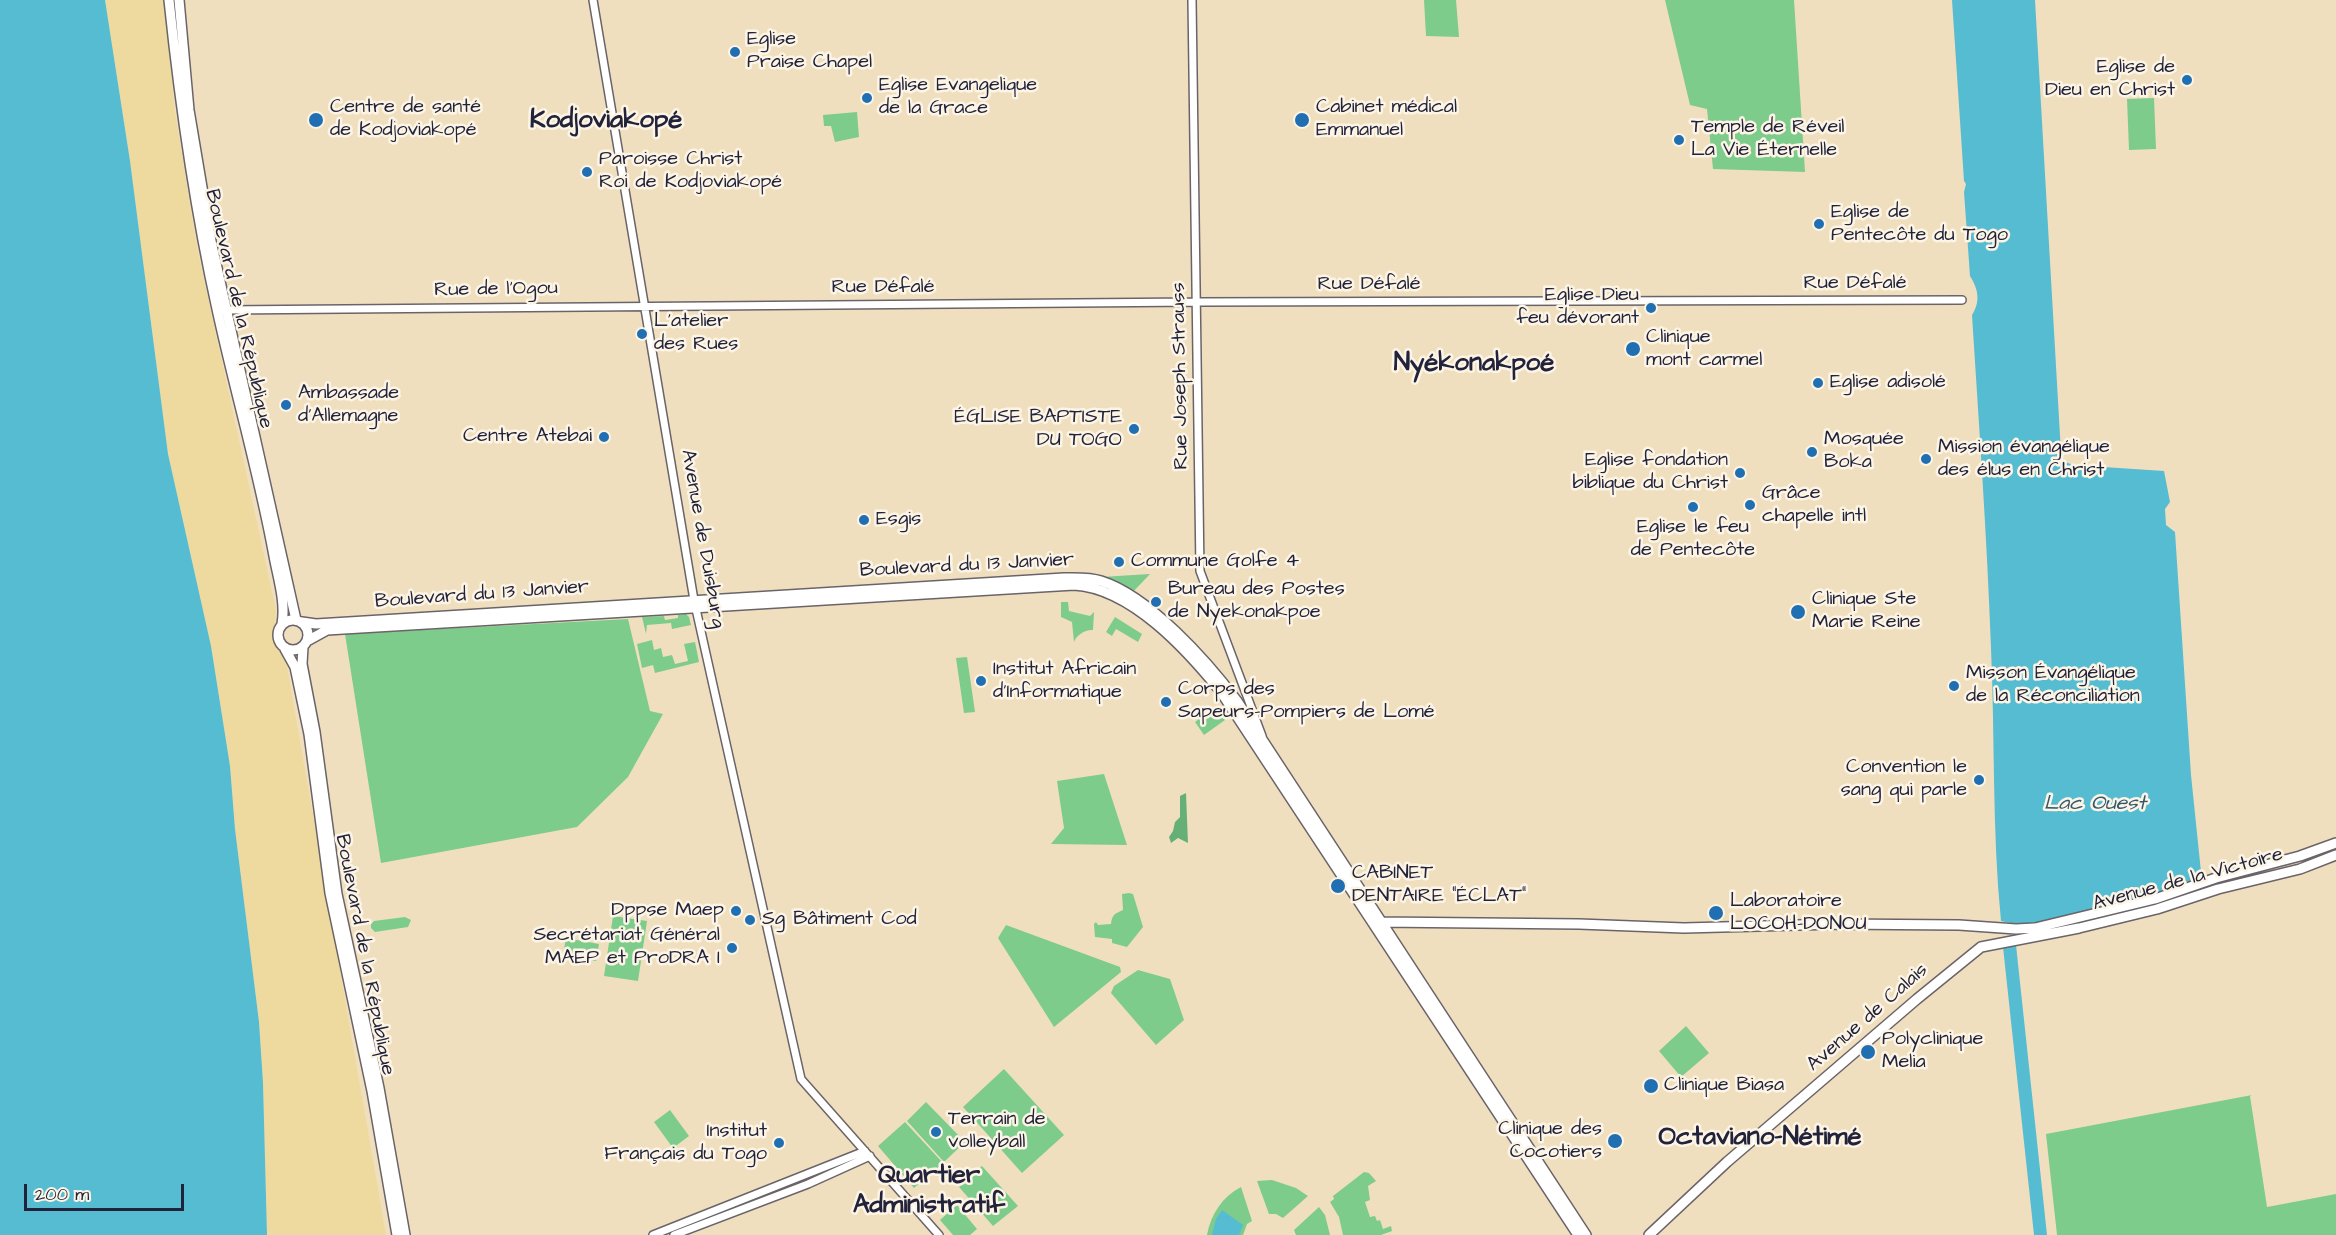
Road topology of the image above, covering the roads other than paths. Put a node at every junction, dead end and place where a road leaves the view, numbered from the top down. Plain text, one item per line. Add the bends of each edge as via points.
1 (169, 0) edge
2 (179, 0) edge
3 (593, 0) edge
4 (1192, 0) edge
5 (1962, 300) dead end
6 (1196, 302) junction
7 (776, 305) joint
8 (645, 306) junction
9 (221, 310) junction
10 (695, 604) junction
11 (299, 621) junction
12 (282, 624) junction
13 (305, 644) junction
14 (285, 649) junction
15 (1263, 739) junction
16 (2336, 843) edge
17 (2336, 855) edge
18 (1377, 922) junction
19 (2047, 930) junction
20 (2017, 934) junction
21 (868, 1154) junction
22 (722, 1213) junction
23 (397, 1235) edge
24 (405, 1235) edge
25 (653, 1235) edge
26 (674, 1235) edge
27 (939, 1235) edge
28 (1578, 1235) edge
29 (1586, 1235) edge
30 (1648, 1235) edge

1 - 9 highway, Boulevard de la République via 189,166
2 - 9 highway, Boulevard de la République via 189,110
3 - 8 street, Avenue de Duisburg
4 - 6 street, Rue Joseph Strauss
5 - 6 street, Rue Défalé
6 - 7 street, Rue Défalé
6 - 15 street, Rue Joseph Strauss via 1200,571
7 - 8 street, Rue de l'Ogou
8 - 9 street, Rue de l'Ogou
8 - 10 street, Avenue de Duisburg
9 - 11 highway, Boulevard de la République
9 - 12 highway, Boulevard de la République via 270,532 284,608
10 - 11 highway, Boulevard du 13 Janvier via 316,624
10 - 13 highway, Boulevard du 13 Janvier via 327,630
10 - 15 highway, Boulevard du 13 Janvier via 945,584 1090,578 1117,588 1163,621 1214,673
10 - 18 highway, Boulevard du 13 Janvier via 1074,585 1113,594 1158,627 1221,692
10 - 21 street, Avenue de Duisburg via 801,1079
11 - 12 highway
11 - 13 highway via 308,633
12 - 14 highway via 278,639
13 - 14 highway via 294,651
13 - 24 highway, Boulevard de la République via 302,664 337,894 379,1088
14 - 23 highway, Boulevard de la République via 295,667 309,734 330,893 372,1090
15 - 18 highway, Boulevard du 13 Janvier
16 - 19 highway
17 - 19 highway, Avenue de la Victoire via 2300,869 2157,909
18 - 20 highway via 1684,928 1959,925
18 - 28 highway, Boulevard du 13 Janvier
18 - 29 highway, Boulevard du 13 Janvier
19 - 20 highway, Avenue de Calais
20 - 30 highway, Avenue de Calais via 1981,947 1949,972
21 - 22 street
21 - 27 street
22 - 25 street
22 - 26 street

